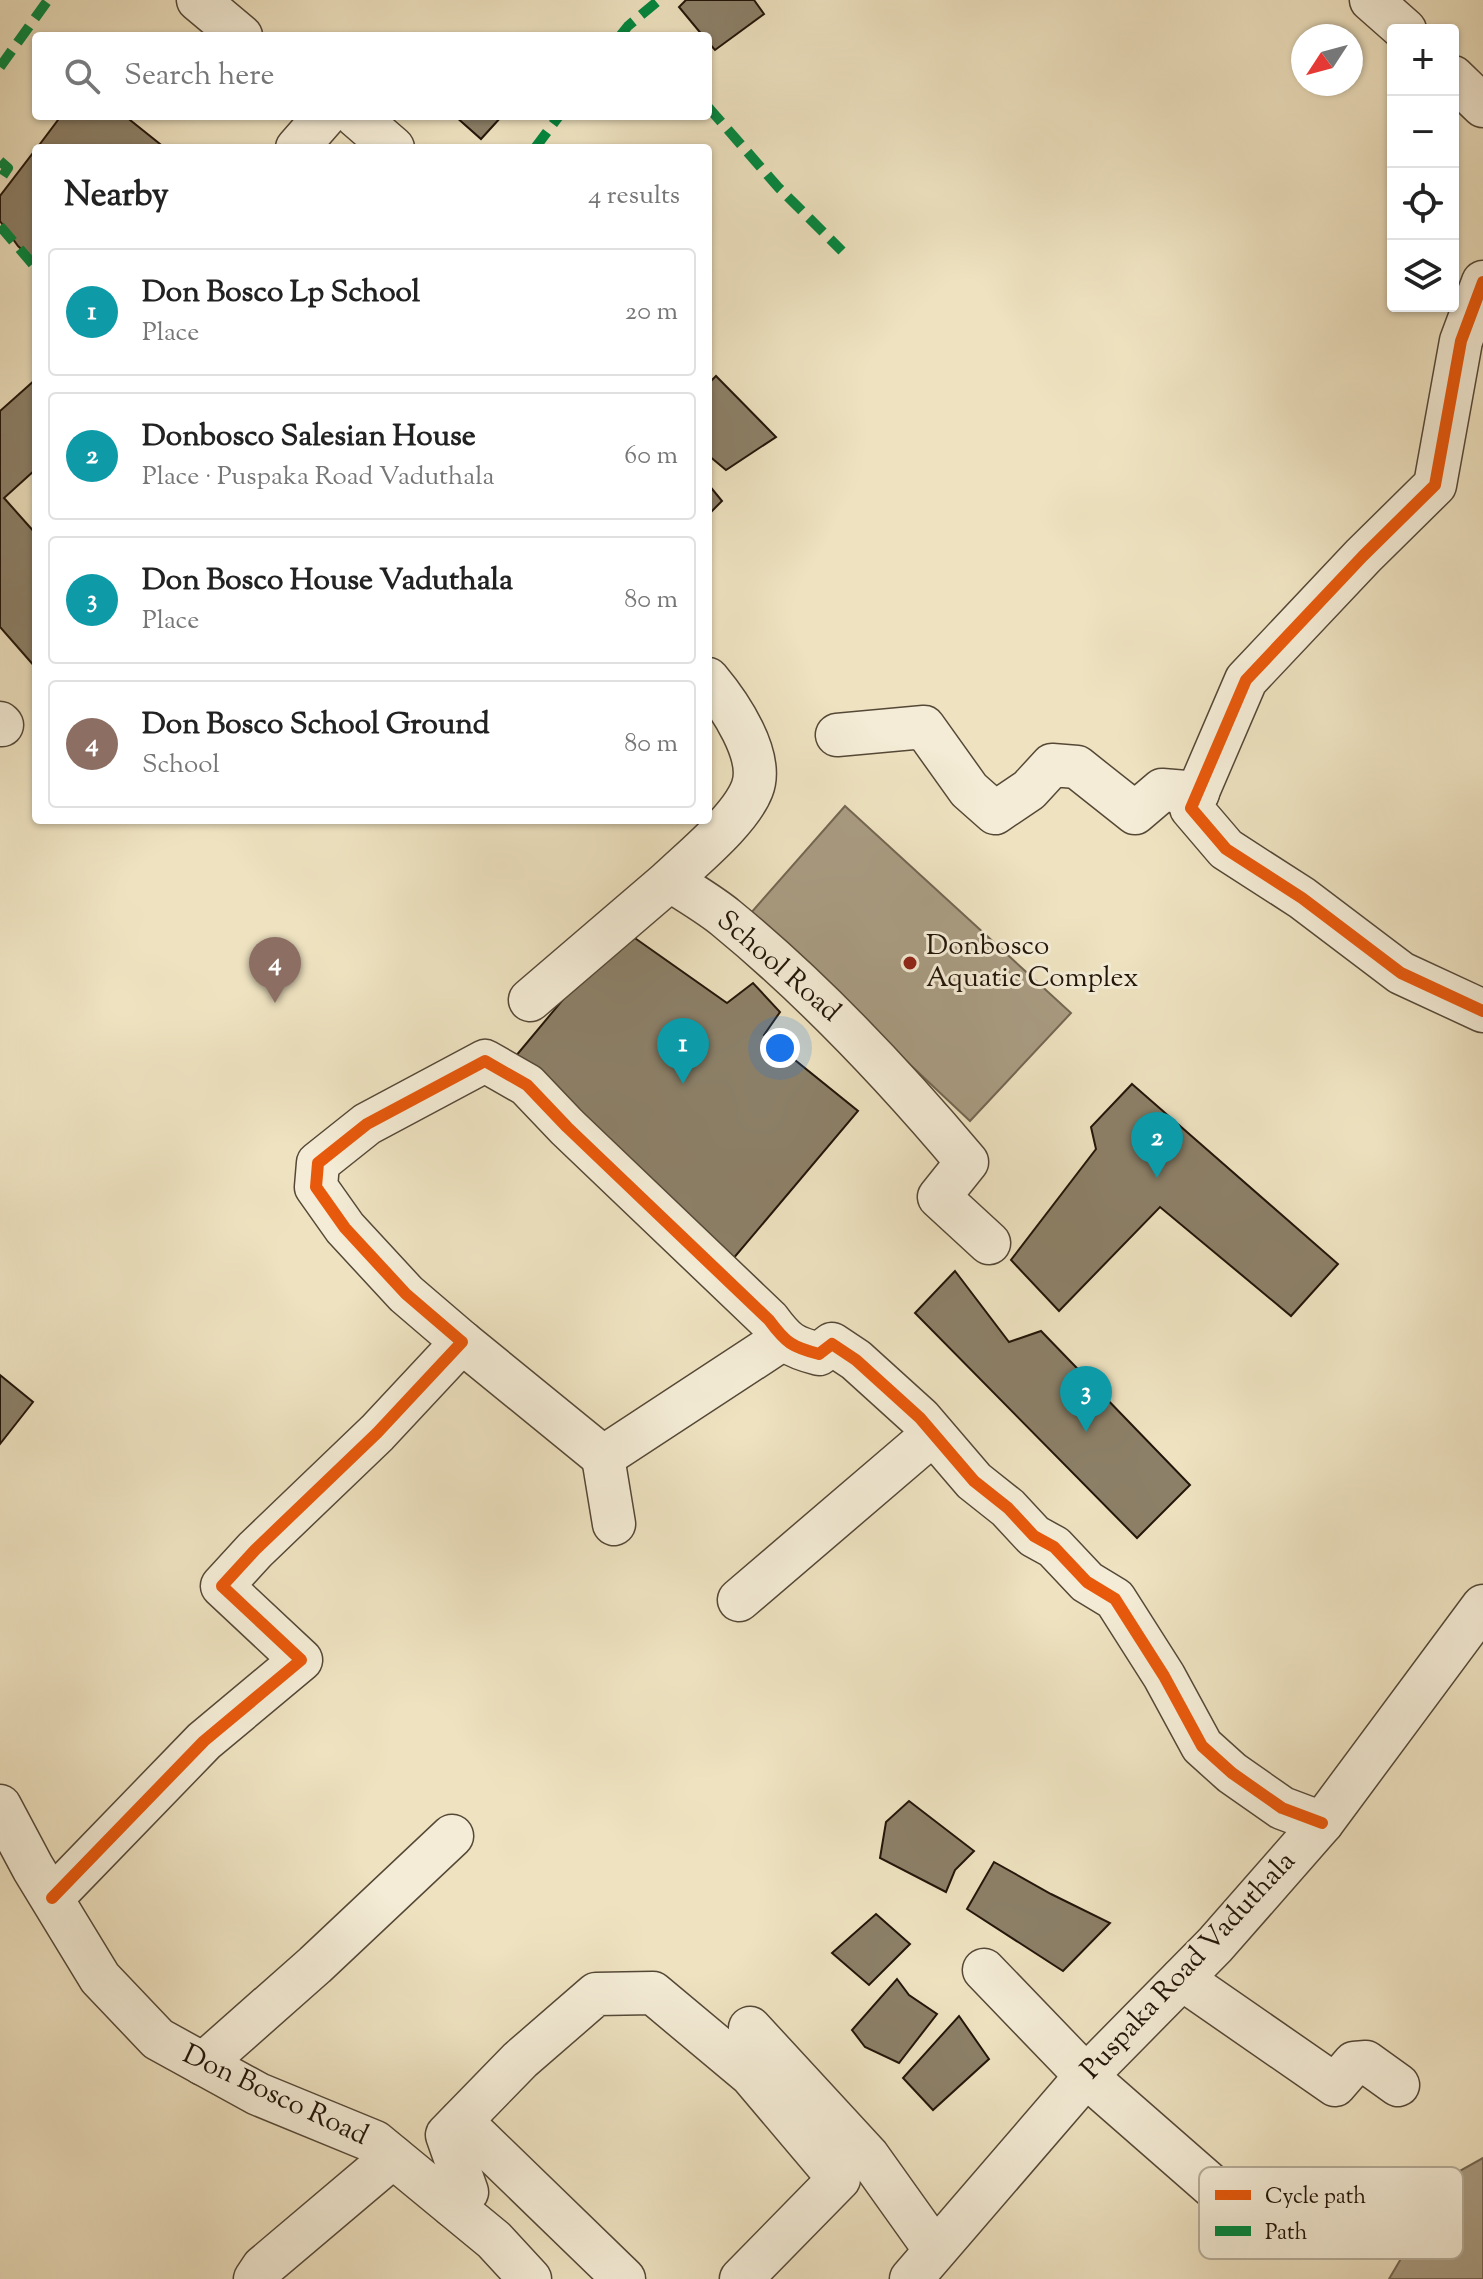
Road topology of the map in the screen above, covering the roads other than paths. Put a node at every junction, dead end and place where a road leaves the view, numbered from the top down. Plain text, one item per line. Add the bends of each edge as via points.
1 (198, 0) edge
2 (1371, 0) edge
3 (1398, 24) edge
4 (236, 32) edge
5 (1459, 83) edge
6 (1483, 106) edge
7 (322, 120) edge
8 (361, 120) edge
9 (300, 144) edge
10 (388, 144) edge
11 (1483, 282) edge
12 (712, 684) edge
13 (837, 735) dead end
14 (1198, 793) junction
15 (670, 880) junction
16 (530, 1000) dead end
17 (1483, 1011) edge
18 (989, 1243) dead end
19 (783, 1339) junction
20 (462, 1342) junction
21 (933, 1434) junction
22 (603, 1457) junction
23 (614, 1524) dead end
24 (739, 1600) dead end
25 (1483, 1606) edge
26 (0, 1806) edge
27 (1322, 1823) junction
28 (452, 1836) dead end
29 (52, 1898) junction
30 (984, 1970) dead end
31 (1182, 1979) junction
32 (750, 2028) dead end
33 (203, 2064) junction
34 (1086, 2076) junction
35 (1398, 2085) dead end
36 (461, 2121) junction
37 (393, 2157) junction
38 (1199, 2175) edge
39 (453, 2206) junction
40 (923, 2264) edge
41 (255, 2279) edge
42 (530, 2279) edge
43 (624, 2279) edge
44 (741, 2279) edge

1 - 4 street
2 - 3 street
5 - 6 street
7 - 9 street
8 - 10 street
11 - 14 street via 1461,341 1435,485 1246,680
12 - 15 street via 752,748 753,788 729,823
13 - 14 street via 924,727 969,790 995,813 1029,790 1052,765 1077,767 1135,813 1162,790
14 - 17 street via 1191,808 1226,849 1401,973
15 - 16 street
15 - 18 street, School Road via 724,916 825,1007 918,1104 967,1162 939,1197
19 - 20 street via 527,1085 485,1061 367,1124 318,1163 316,1187 345,1228 406,1294
19 - 21 street via 819,1354 832,1344 856,1360
19 - 22 street
20 - 22 street
20 - 29 street via 222,1586 301,1660 204,1741
21 - 24 street
21 - 27 street via 1034,1536 1115,1599 1202,1746 1282,1808
22 - 23 street
25 - 27 street, Puspaka Road Vaduthala
26 - 29 street, Don Bosco Road
27 - 31 street, Puspaka Road Vaduthala
28 - 33 street
29 - 33 street, Don Bosco Road via 100,1978 158,2039
30 - 34 street
31 - 34 street, Puspaka Road Vaduthala
31 - 35 street via 1335,2085 1354,2063 1366,2062
32 - 40 street via 868,2156
33 - 37 street, Don Bosco Road via 258,2094 375,2142
34 - 38 street
34 - 40 street, Puspaka Road Vaduthala
36 - 39 street via 447,2135 467,2192
36 - 43 street
36 - 44 street via 520,2060 596,1994 653,1993 751,2075 839,2179
37 - 39 street, Don Bosco Road
37 - 41 street
39 - 42 street, Don Bosco Road

